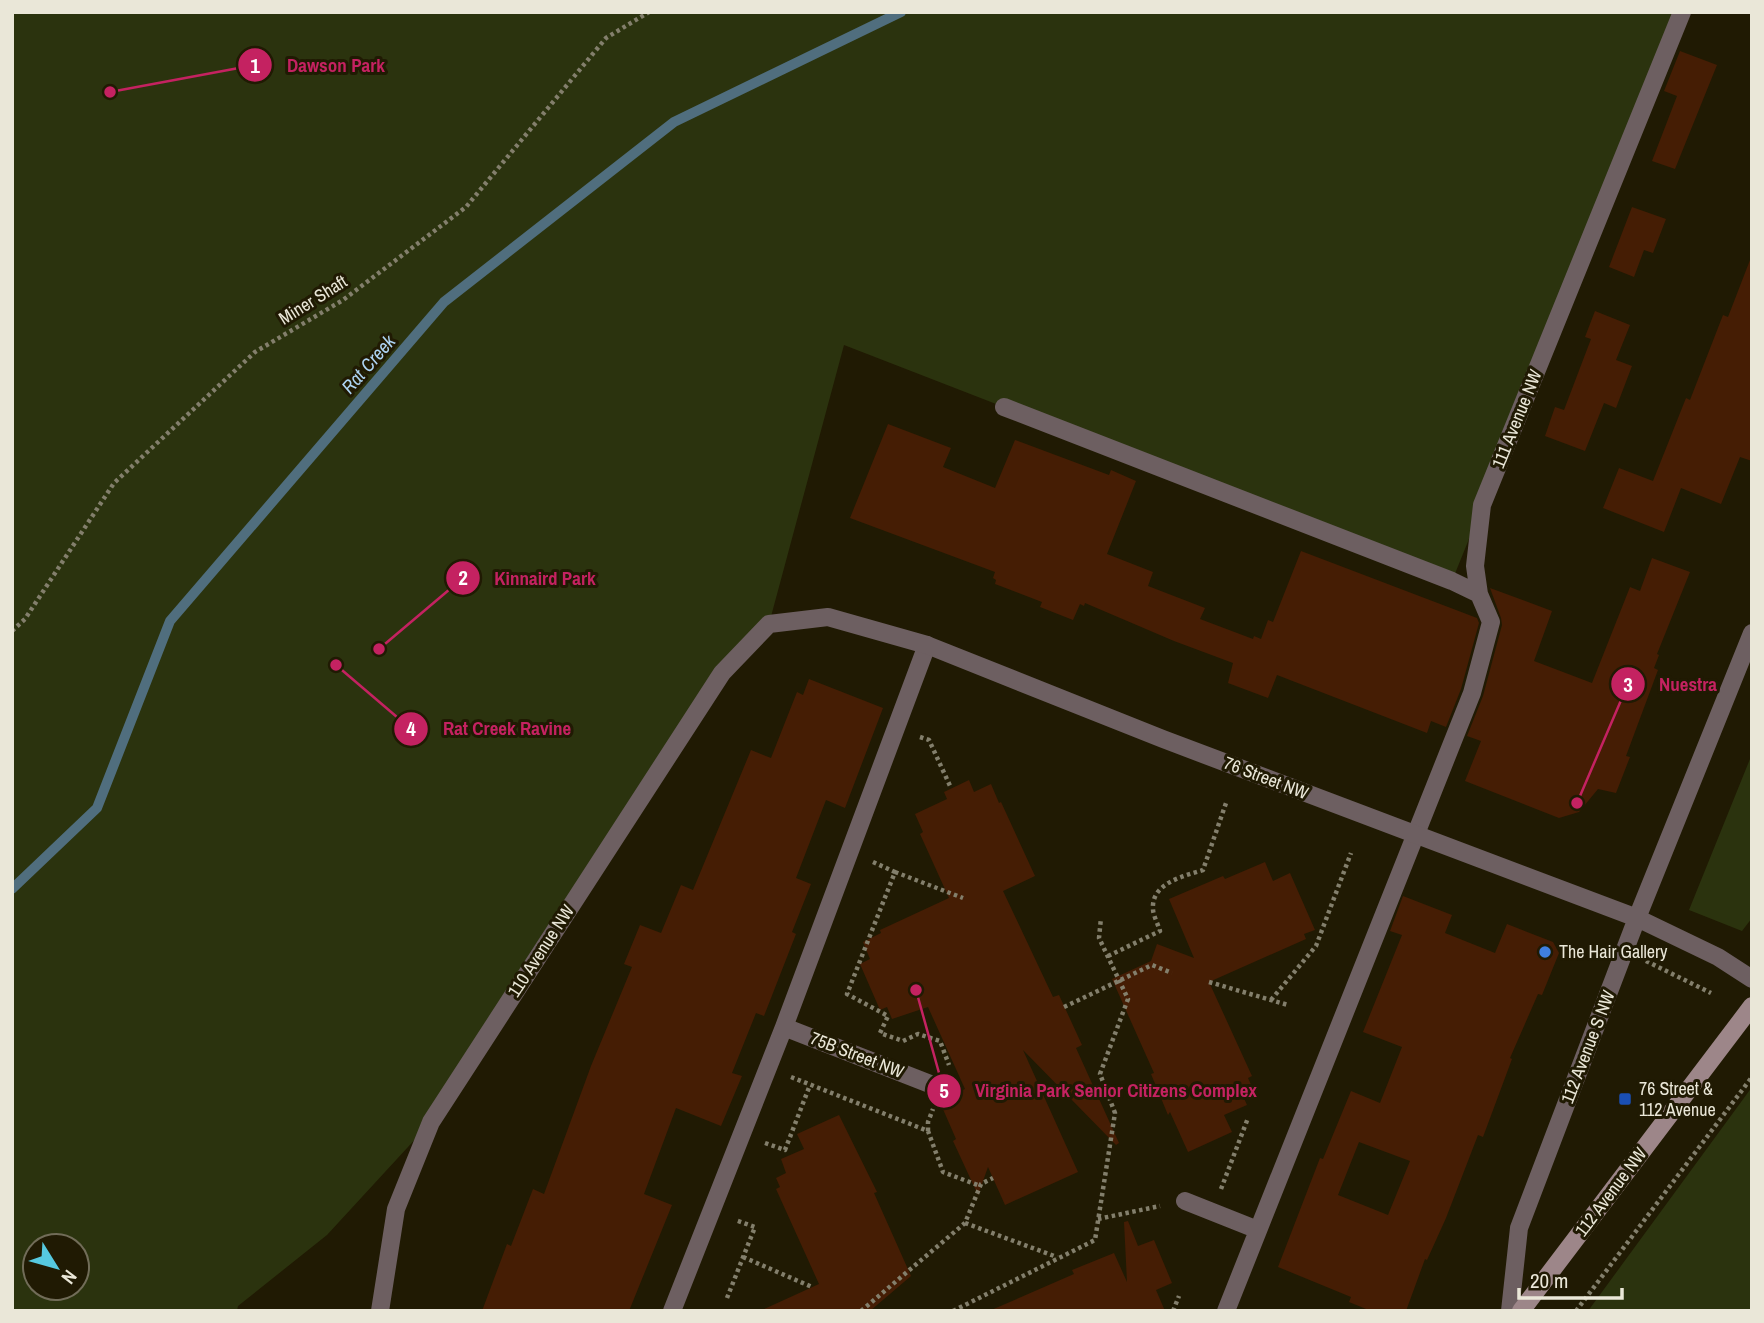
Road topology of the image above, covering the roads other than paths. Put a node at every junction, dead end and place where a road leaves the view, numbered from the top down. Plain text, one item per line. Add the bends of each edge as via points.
1 (1682, 12) edge
2 (1004, 407) dead end
3 (1479, 594) junction
4 (769, 624) joint
5 (1752, 634) edge
6 (928, 645) junction
7 (1414, 835) junction
8 (1637, 918) junction
9 (1752, 979) edge
10 (1752, 1006) edge
11 (784, 1027) junction
12 (933, 1092) road end
13 (1185, 1200) road end
14 (1258, 1230) junction
15 (380, 1311) edge
16 (672, 1311) edge
17 (1226, 1311) edge
18 (1510, 1311) edge
19 (1521, 1311) edge

1 - 3 street, 111 Avenue NW via 1482,505 1475,566
2 - 3 street
3 - 7 street, 111 Avenue NW via 1491,622 1479,669
4 - 6 street, 76 Street NW via 828,617
4 - 15 street, 110 Avenue NW via 722,673 431,1122 396,1209
5 - 8 street, 112 Avenue S NW
6 - 7 street, 76 Street NW
6 - 11 street
7 - 8 street, 76 Street NW
7 - 14 street, 111 Avenue NW
8 - 9 street, 76 Street NW via 1718,957
8 - 18 street, 112 Avenue S NW via 1518,1228
10 - 19 main road, 112 Avenue NW
11 - 12 street, 75B Street NW
11 - 16 street
13 - 14 street
14 - 17 street, 111 Avenue NW

